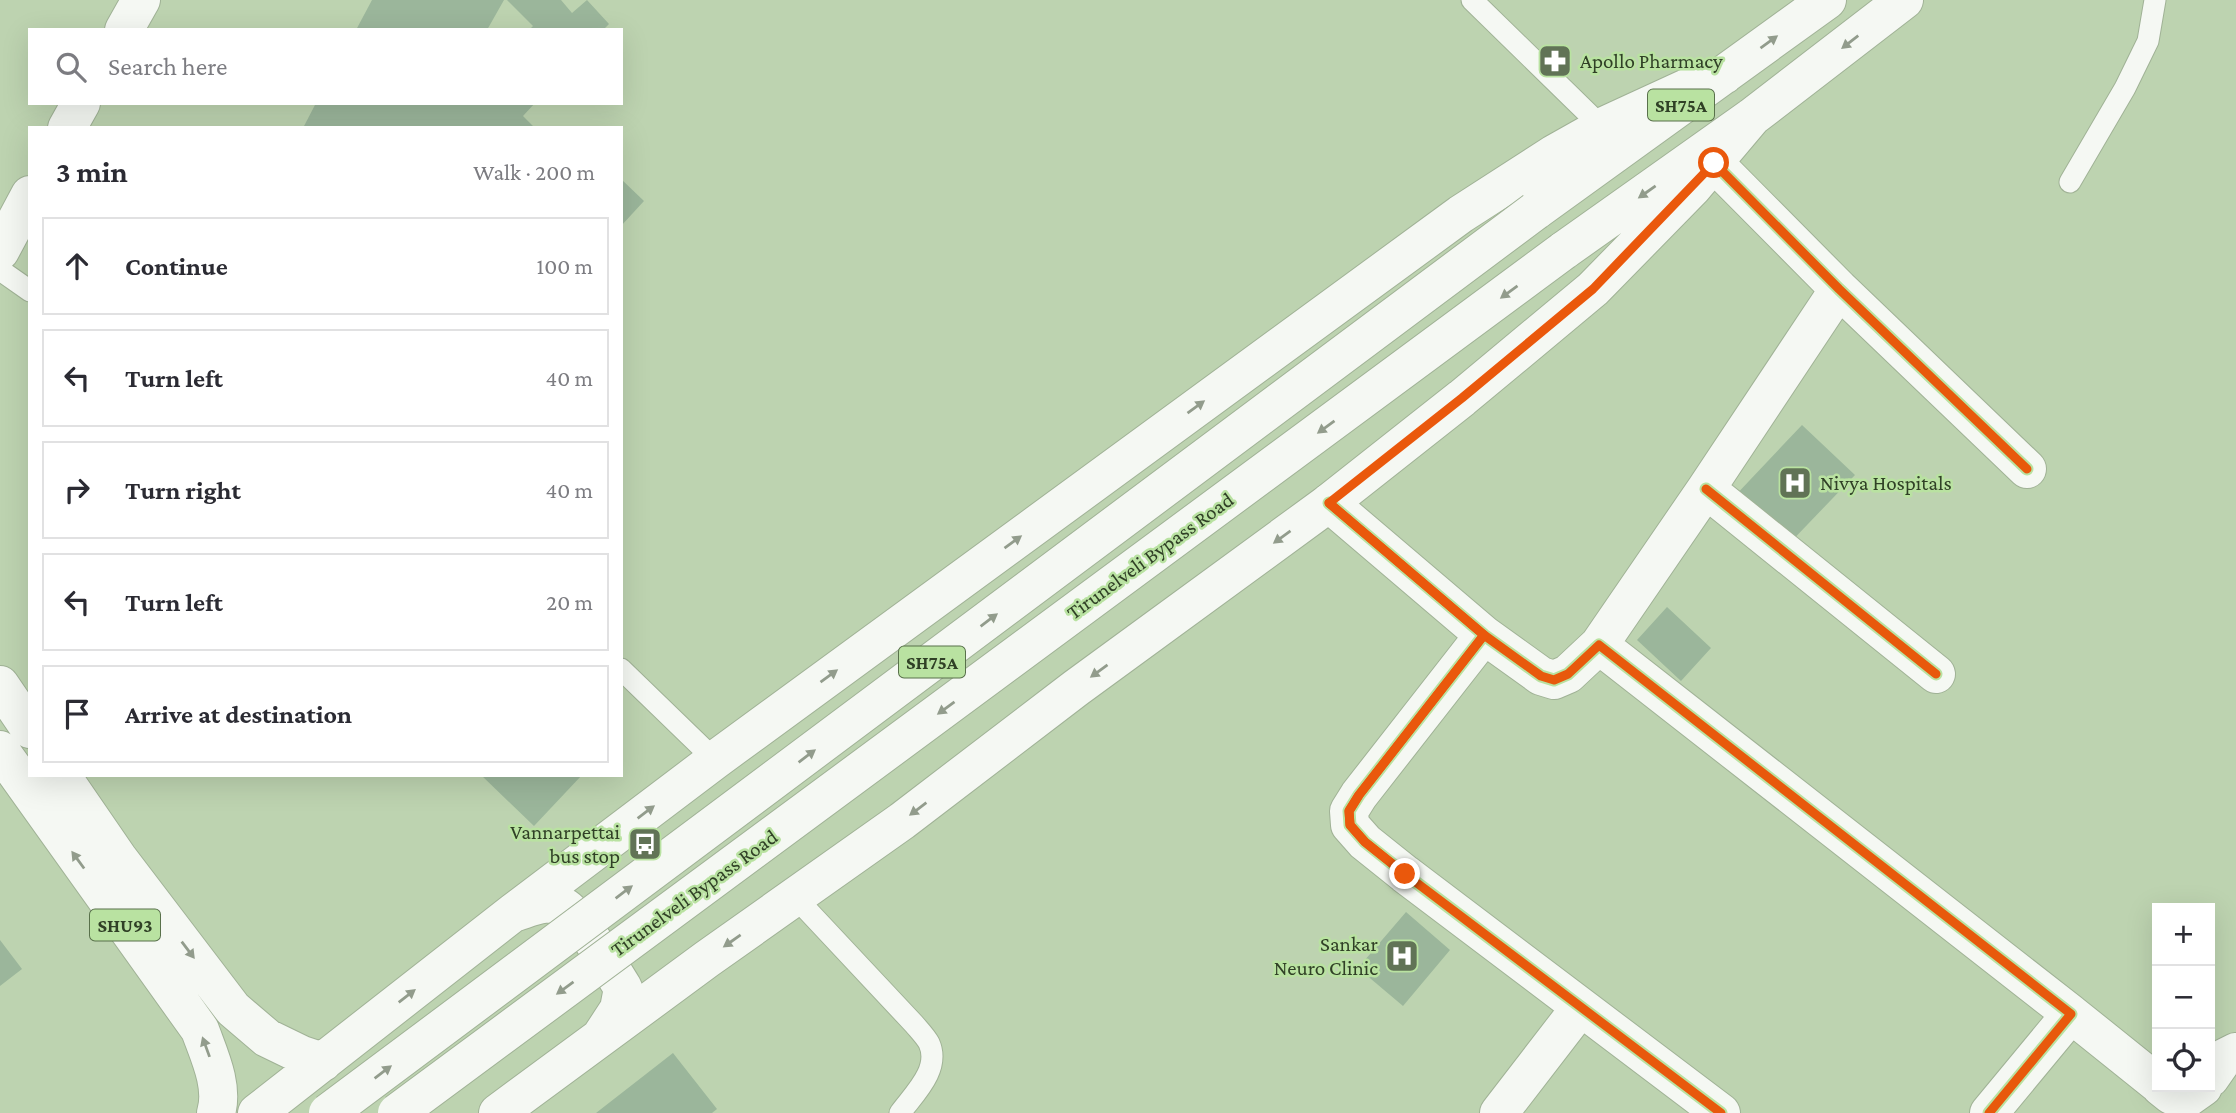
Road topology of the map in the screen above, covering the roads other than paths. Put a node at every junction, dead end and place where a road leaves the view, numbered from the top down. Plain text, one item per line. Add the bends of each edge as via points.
1 (141, 0) edge
2 (1472, 0) edge
3 (1828, 0) edge
4 (1904, 0) edge
5 (2155, 0) edge
6 (125, 28) edge
7 (1724, 75) junction
8 (80, 105) edge
9 (1752, 117) junction
10 (68, 126) edge
11 (1602, 127) junction
12 (1714, 163) junction
13 (2070, 182) dead end
14 (28, 199) edge
15 (0, 251) edge
16 (0, 270) edge
17 (1839, 289) junction
18 (28, 290) edge
19 (2027, 470) dead end
20 (1706, 489) junction
21 (1329, 503) junction
22 (1484, 635) junction
23 (1599, 645) junction
24 (623, 671) edge
25 (1936, 674) dead end
26 (0, 685) edge
27 (28, 726) edge
28 (0, 750) edge
29 (715, 760) junction
30 (62, 777) edge
31 (795, 897) junction
32 (514, 912) junction
33 (1580, 1008) junction
34 (2071, 1014) junction
35 (602, 1035) junction
36 (2236, 1052) edge
37 (323, 1062) junction
38 (2215, 1071) edge
39 (2152, 1079) edge
40 (2167, 1092) edge
41 (2196, 1092) edge
42 (216, 1113) edge
43 (257, 1113) edge
44 (328, 1113) edge
45 (397, 1113) edge
46 (498, 1113) edge
47 (900, 1113) edge
48 (1499, 1113) edge
49 (1721, 1113) edge
50 (1989, 1113) edge

1 - 6 main road
2 - 11 lane
7 -> 3 main road, Tirunelveli Bypass Road / SH75A
4 -> 9 main road, Tirunelveli Bypass Road / SH75A
5 - 13 lane via 2148,41
7 - 11 main road
44 -> 7 main road, Tirunelveli Bypass Road / SH75A, bridge via 1535,211
8 - 10 main road
9 - 12 main road
9 -> 45 main road, Tirunelveli Bypass Road / SH75A, bridge via 1563,251
29 -> 11 main road via 1461,214
12 - 17 main road
12 - 21 main road via 1593,289
14 - 15 main road
16 - 18 lane
17 - 19 main road
17 - 20 main road
20 - 23 main road
20 - 25 main road
21 - 22 main road
21 -> 31 main road
22 - 23 main road via 1541,676 1555,680
22 - 33 main road via 1359,795 1349,811 1350,825 1365,842
23 - 34 main road
24 - 29 lane
26 - 27 main road
42 -> 28 main road, SHU93 via 215,1070 200,1030
32 -> 29 main road
30 -> 37 main road, SHU93 via 233,1009 267,1038
31 -> 35 main road
31 - 47 lane via 929,1043 932,1059 927,1077
32 - 35 main road via 545,903 566,908 597,946 623,988 620,1009
37 -> 32 main road
33 - 48 main road
33 - 49 main road
34 - 39 main road
34 - 50 main road
35 - 46 main road
36 - 38 main road via 2224,1058
37 - 43 main road
40 - 41 main road via 2186,1099

